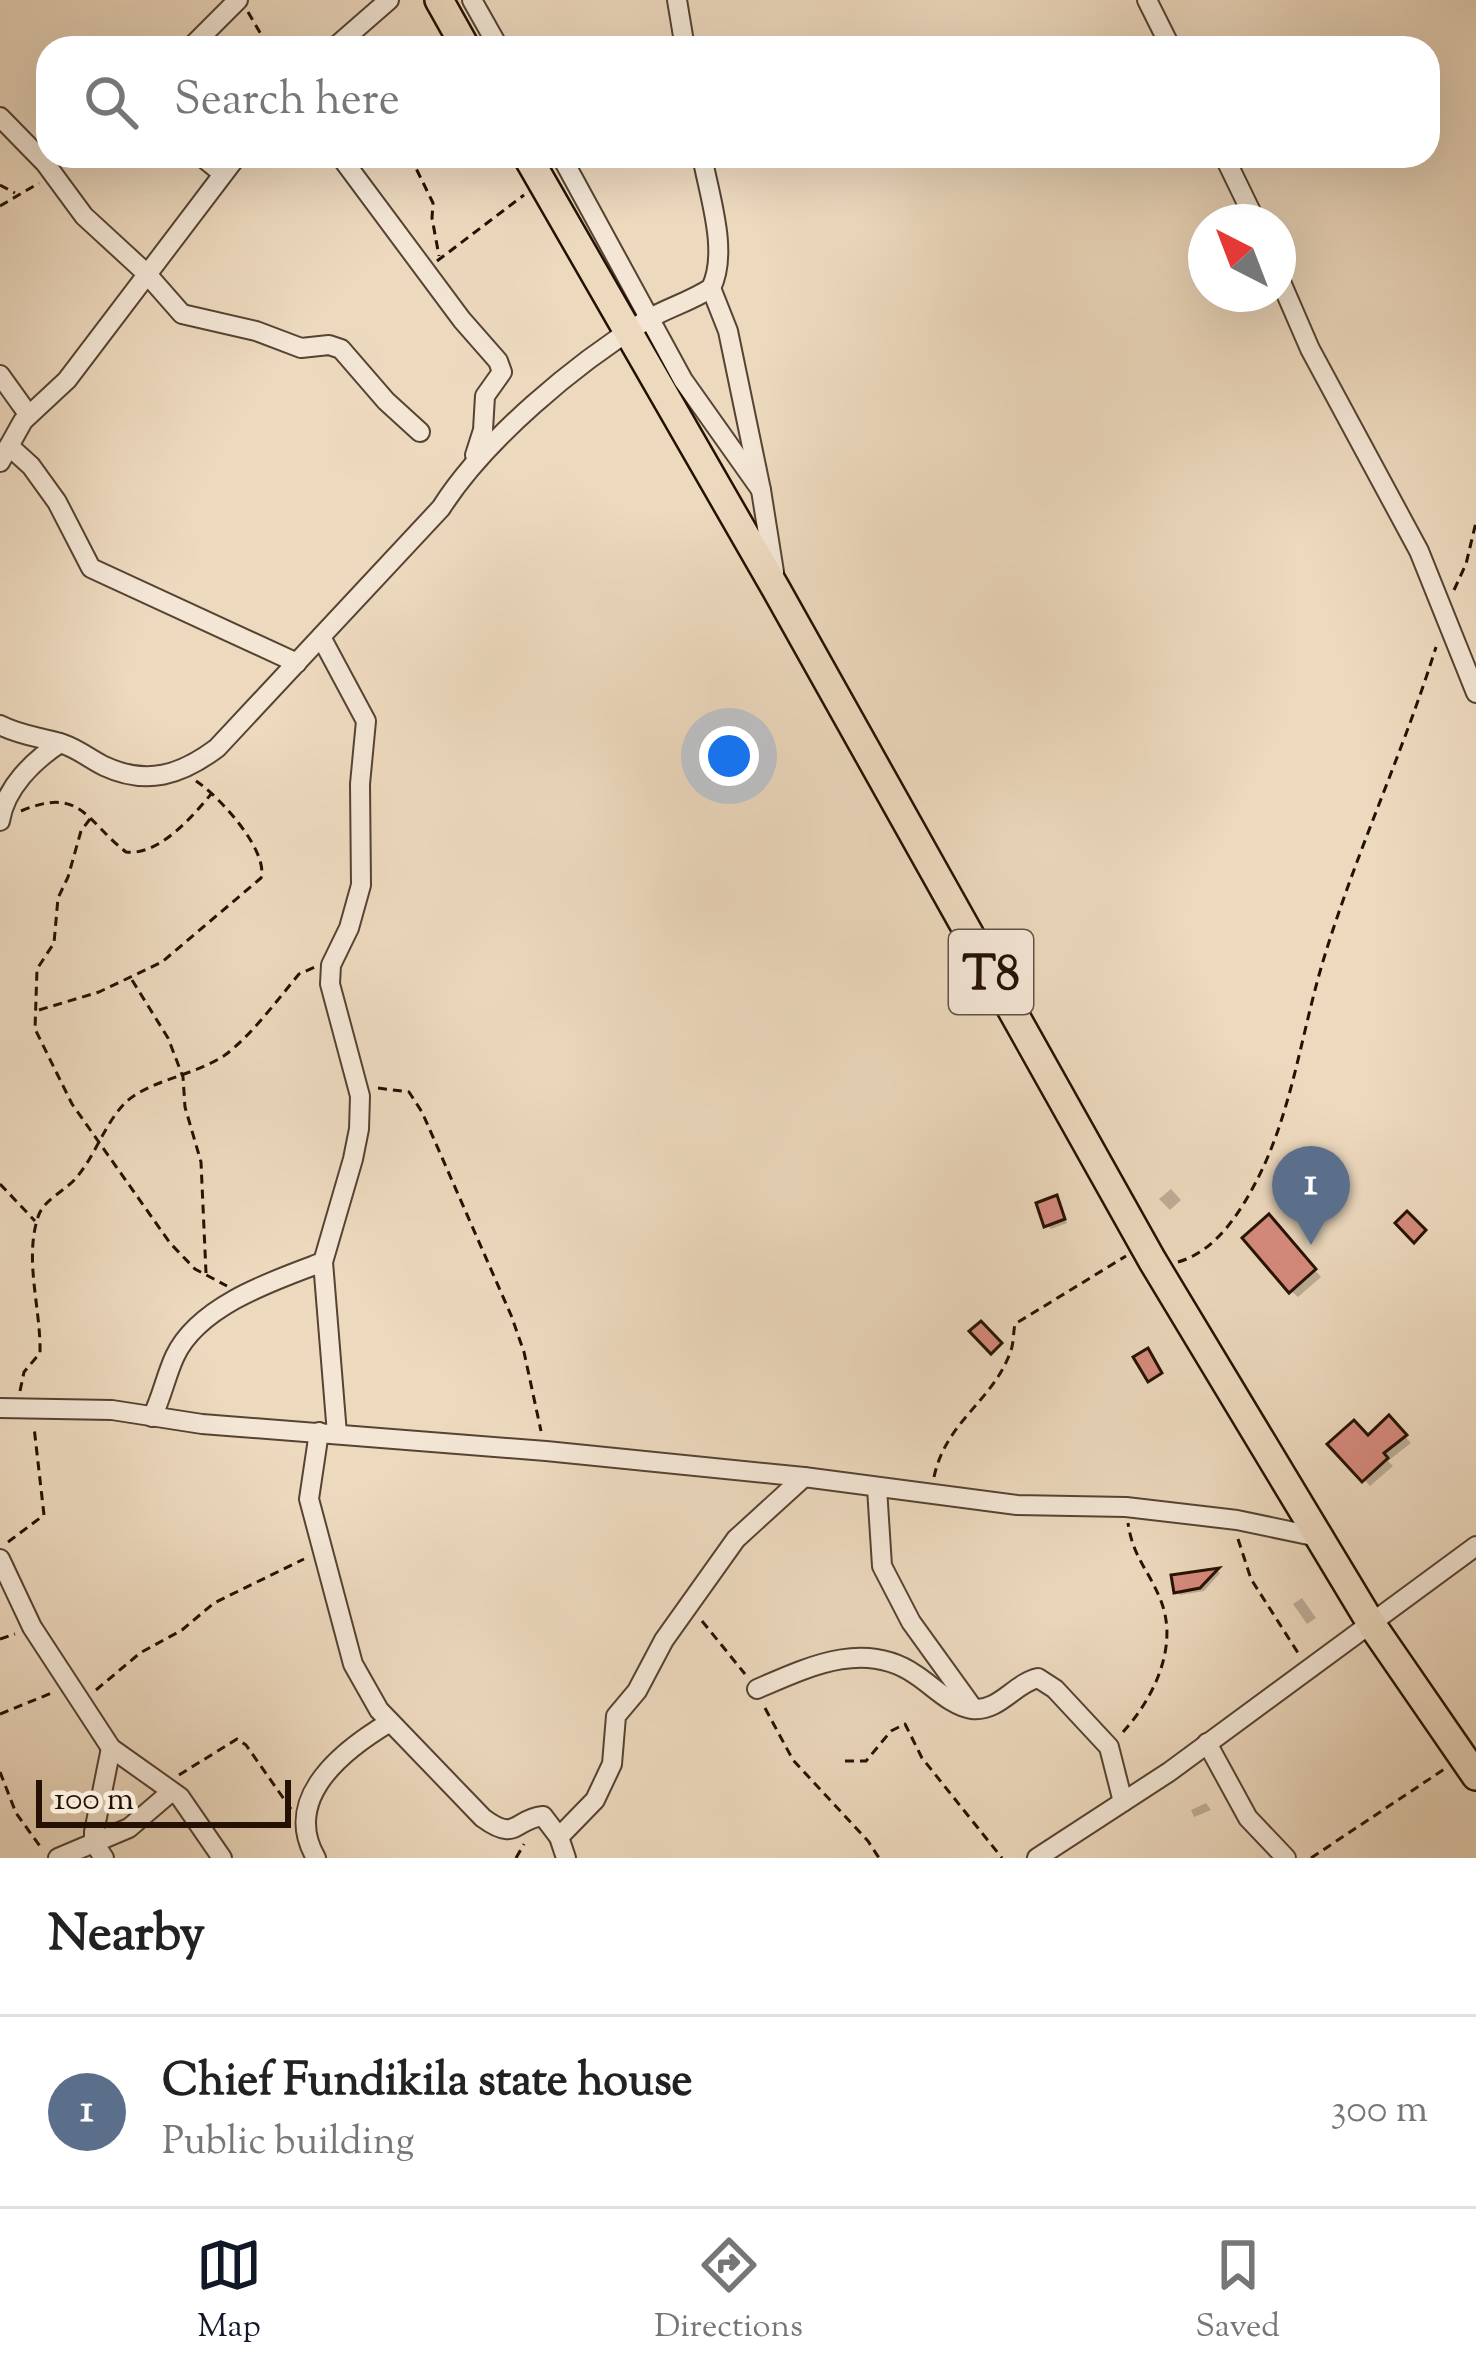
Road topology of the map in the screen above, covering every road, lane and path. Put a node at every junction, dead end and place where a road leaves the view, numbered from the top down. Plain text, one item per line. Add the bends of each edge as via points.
1 (240, 0) edge
2 (388, 0) edge
3 (439, 0) edge
4 (472, 0) edge
5 (677, 0) edge
6 (1147, 0) edge
7 (202, 36) edge
8 (262, 36) edge
9 (348, 36) edge
10 (459, 36) edge
11 (492, 36) edge
12 (683, 36) edge
13 (1165, 36) edge
14 (0, 117) edge
15 (36, 148) edge
16 (49, 168) edge
17 (216, 168) edge
18 (226, 168) edge
19 (350, 168) edge
20 (416, 168) edge
21 (533, 168) edge
22 (534, 168) edge
23 (567, 168) edge
24 (704, 168) edge
25 (1230, 168) edge
26 (51, 172) junction
27 (222, 173) junction
28 (0, 185) edge
29 (17, 194) junction
30 (1247, 204) edge
31 (0, 206) edge
32 (433, 265) junction
33 (146, 273) junction
34 (711, 288) junction
35 (1294, 312) edge
36 (638, 326) junction
37 (0, 375) edge
38 (28, 415) junction
39 (420, 432) dead end
40 (4, 454) edge
41 (472, 464) junction
42 (761, 490) junction
43 (1476, 522) edge
44 (776, 589) junction
45 (1442, 610) junction
46 (321, 637) junction
47 (297, 662) junction
48 (1476, 693) edge
49 (0, 725) edge
50 (60, 743) junction
51 (176, 774) junction
52 (212, 793) junction
53 (5, 818) edge
54 (90, 819) junction
55 (331, 965) junction
56 (131, 979) junction
57 (37, 1011) junction
58 (183, 1077) junction
59 (357, 1088) junction
60 (100, 1142) junction
61 (0, 1184) edge
62 (37, 1222) junction
63 (1148, 1253) junction
64 (323, 1262) junction
65 (206, 1275) junction
66 (242, 1294) junction
67 (17, 1409) edge
68 (152, 1417) junction
69 (328, 1433) junction
70 (546, 1451) junction
71 (804, 1477) junction
72 (877, 1488) junction
73 (930, 1493) junction
74 (1126, 1507) junction
75 (1237, 1520) junction
76 (1318, 1537) junction
77 (1476, 1546) edge
78 (0, 1548) edge
79 (323, 1551) junction
80 (0, 1559) edge
81 (689, 1605) junction
82 (1372, 1625) junction
83 (1304, 1676) junction
84 (69, 1685) junction
85 (757, 1689) junction
86 (81, 1703) junction
87 (974, 1709) junction
88 (0, 1714) edge
89 (390, 1722) junction
90 (1207, 1743) junction
91 (1109, 1747) junction
92 (112, 1748) junction
93 (845, 1761) dead end
94 (1469, 1767) edge
95 (0, 1772) edge
96 (167, 1789) junction
97 (1123, 1802) junction
98 (306, 1832) junction
99 (559, 1837) junction
100 (99, 1850) edge
101 (48, 1858) edge
102 (58, 1858) edge
103 (222, 1858) edge
104 (316, 1858) edge
105 (566, 1858) edge
106 (879, 1858) edge
107 (1002, 1858) edge
108 (1037, 1858) edge
109 (1286, 1858) edge
110 (1311, 1858) edge

1 - 7 street
1 - 8 path
2 - 9 street
3 - 10 highway
4 - 11 street
5 - 12 street
6 - 13 street
14 - 15 street
16 - 26 street
17 - 27 street
18 - 27 street
19 - 32 street
20 - 32 path via 433,203
21 - 32 path via 521,198
22 - 36 highway, T8
23 - 36 street
24 - 34 street via 718,250
25 - 30 street
26 - 29 path
26 - 33 street via 84,216
27 - 33 street
28 - 29 path
29 - 31 path
32 - 41 street via 502,372 485,396
33 - 38 street via 67,380
33 - 39 street via 182,314 290,346 341,350
34 - 36 street
34 - 42 street via 728,331
35 - 45 street
36 - 41 street
36 - 42 street
36 - 44 highway, T8
37 - 38 street
38 - 40 street
40 - 47 street via 31,466 91,568
41 - 46 street
42 - 44 street
43 - 45 path
44 - 63 highway, T8
45 - 48 street
45 - 63 path via 1425,683 1321,969 1261,1172 1224,1230 1195,1257 1178,1262
46 - 47 street
46 - 55 street via 366,721 361,885
47 - 51 street via 218,748
49 - 50 street
50 - 51 street via 123,772
50 - 53 street via 11,790
51 - 52 path
52 - 54 path via 157,845 136,853
52 - 56 path via 259,851 262,876
53 - 54 path via 57,803 83,808
54 - 57 path via 58,898 54,943 38,965
55 - 58 path via 299,974 227,1053
55 - 59 street
56 - 57 path
56 - 58 path
57 - 60 path via 46,1056
58 - 60 path via 140,1091
58 - 65 path via 201,1162
59 - 64 street via 359,1129
59 - 70 path via 410,1092 422,1112 512,1315
60 - 62 path
60 - 65 path via 176,1251
61 - 62 path
62 - 67 path via 40,1354 22,1376
63 - 73 path via 1015,1324 1010,1354 945,1440
63 - 76 highway, T8
64 - 66 street
64 - 69 street
65 - 66 path
66 - 68 street via 182,1344
67 - 68 street
67 - 78 path via 44,1515
68 - 69 street
69 - 70 street
69 - 79 street via 309,1499
70 - 71 street
71 - 72 street
71 - 81 street via 736,1539
72 - 73 street
72 - 87 street via 882,1566
73 - 74 street
74 - 75 street
74 - 91 path via 1131,1548 1161,1602 1165,1653 1144,1706
75 - 76 street
75 - 83 path via 1244,1564 1300,1655
76 - 82 highway, T8
77 - 82 street
79 - 86 path via 214,1603
79 - 89 street via 353,1664
80 - 84 street
81 - 85 path
81 - 99 street via 618,1710 609,1773 590,1808
82 - 83 street
82 - 94 highway, T8
83 - 90 street
84 - 86 street
84 - 88 path
85 - 87 street via 830,1660 875,1657
85 - 106 path via 793,1760
86 - 92 street
87 - 91 street via 1038,1678
89 - 98 street via 317,1782
89 - 99 street via 497,1828 517,1830 537,1815
90 - 97 street
90 - 109 street via 1248,1818
91 - 97 street
92 - 96 street
92 - 100 street
93 - 107 path via 866,1761 905,1724 922,1758
94 - 110 path
95 - 101 path
96 - 98 path via 237,1739
96 - 100 street
96 - 103 street via 198,1818
97 - 108 street
98 - 104 street
99 - 105 street
100 - 102 street

